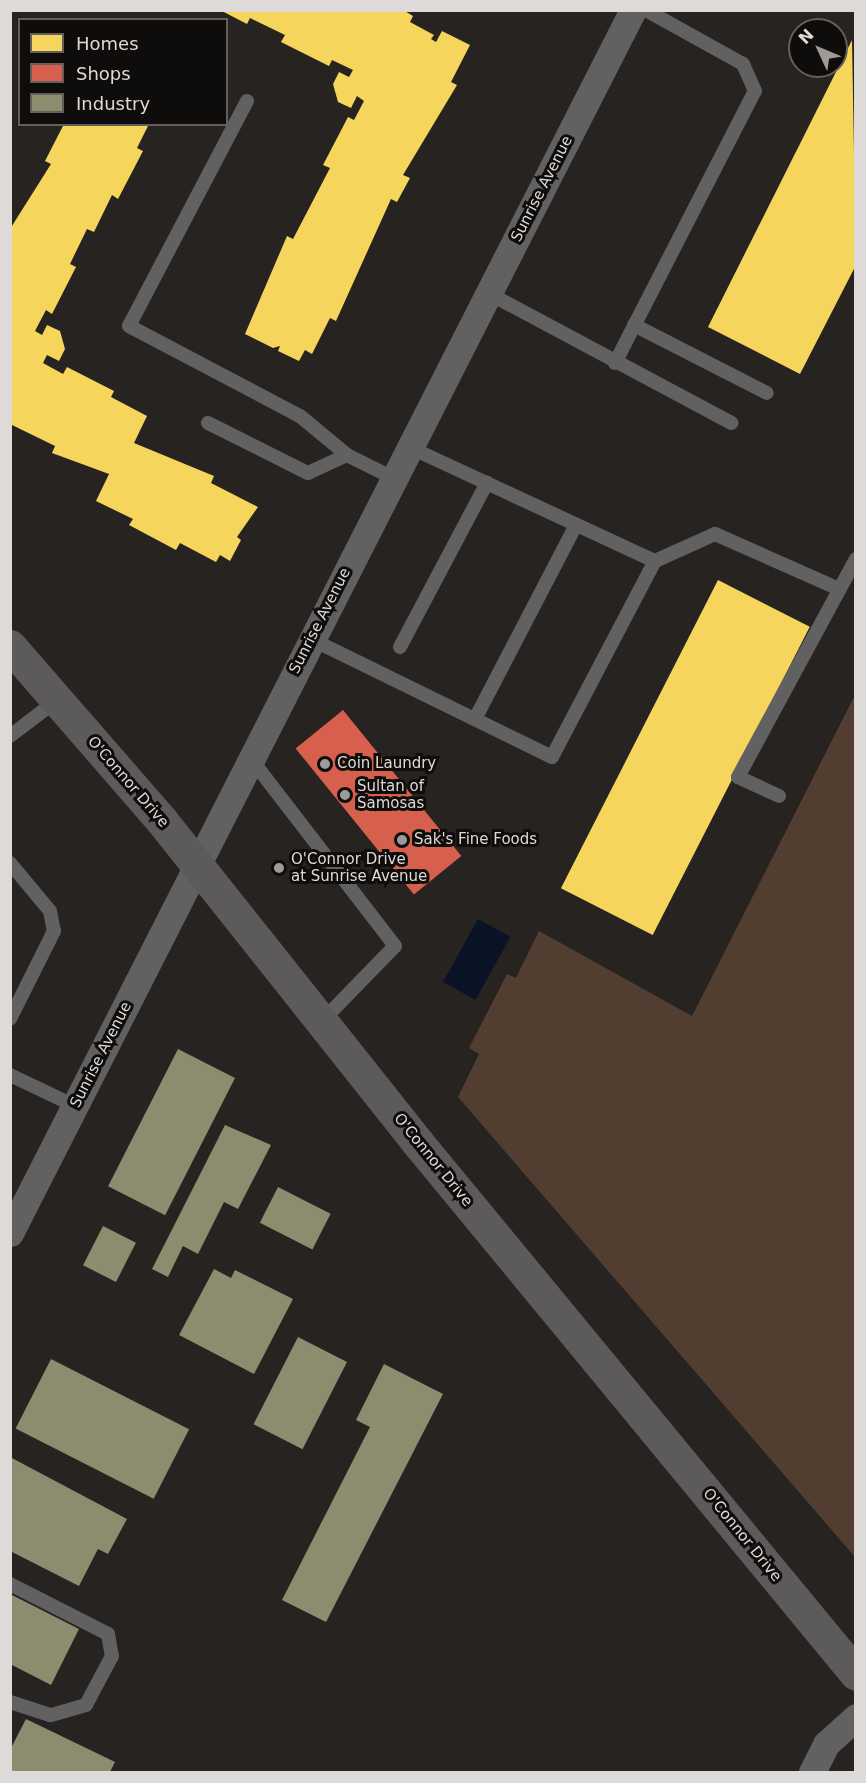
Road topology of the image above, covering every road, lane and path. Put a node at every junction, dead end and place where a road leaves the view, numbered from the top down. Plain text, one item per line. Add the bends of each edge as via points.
1 (633, 10) edge
2 (646, 10) edge
3 (247, 101) dead end
4 (488, 293) junction
5 (634, 325) junction
6 (615, 363) junction
7 (767, 393) dead end
8 (208, 423) dead end
9 (730, 423) dead end
10 (409, 447) junction
11 (347, 455) junction
12 (393, 478) junction
13 (487, 483) junction
14 (576, 525) junction
15 (855, 559) edge
16 (655, 561) junction
17 (839, 589) junction
18 (311, 639) junction
19 (10, 646) edge
20 (400, 647) dead end
21 (57, 701) junction
22 (475, 719) junction
23 (10, 736) edge
24 (250, 759) junction
25 (778, 796) dead end
26 (10, 863) edge
27 (197, 865) junction
28 (10, 1019) edge
29 (321, 1022) junction
30 (10, 1075) edge
31 (75, 1106) junction
32 (10, 1233) edge
33 (10, 1584) edge
34 (855, 1674) edge
35 (10, 1702) edge
36 (855, 1717) edge
37 (812, 1773) edge

1 - 4 street, Sunrise Avenue
2 - 5 lane via 743,64 755,91
3 - 11 lane via 129,326 300,416
4 - 6 lane
4 - 10 street, Sunrise Avenue
5 - 6 lane
5 - 7 lane
6 - 9 lane
8 - 11 lane via 308,473
10 - 12 street, Sunrise Avenue
10 - 13 lane
11 - 12 lane
12 - 18 street, Sunrise Avenue
13 - 14 lane
13 - 20 lane
14 - 16 lane
14 - 22 lane
15 - 17 lane
16 - 17 lane via 715,534
16 - 22 lane via 552,757
17 - 25 lane via 738,777
18 - 22 lane
18 - 24 street, Sunrise Avenue
19 - 21 main road, O'Connor Drive
21 - 23 lane
21 - 27 main road, O'Connor Drive
24 - 27 street, Sunrise Avenue
24 - 29 lane via 395,946
26 - 28 lane via 50,911 54,931
27 - 29 main road, O'Connor Drive
27 - 31 street, Sunrise Avenue
29 - 34 main road, O'Connor Drive
30 - 31 lane
31 - 32 street, Sunrise Avenue
33 - 35 lane via 108,1634 112,1656 86,1705 51,1714
36 - 37 street via 826,1744

